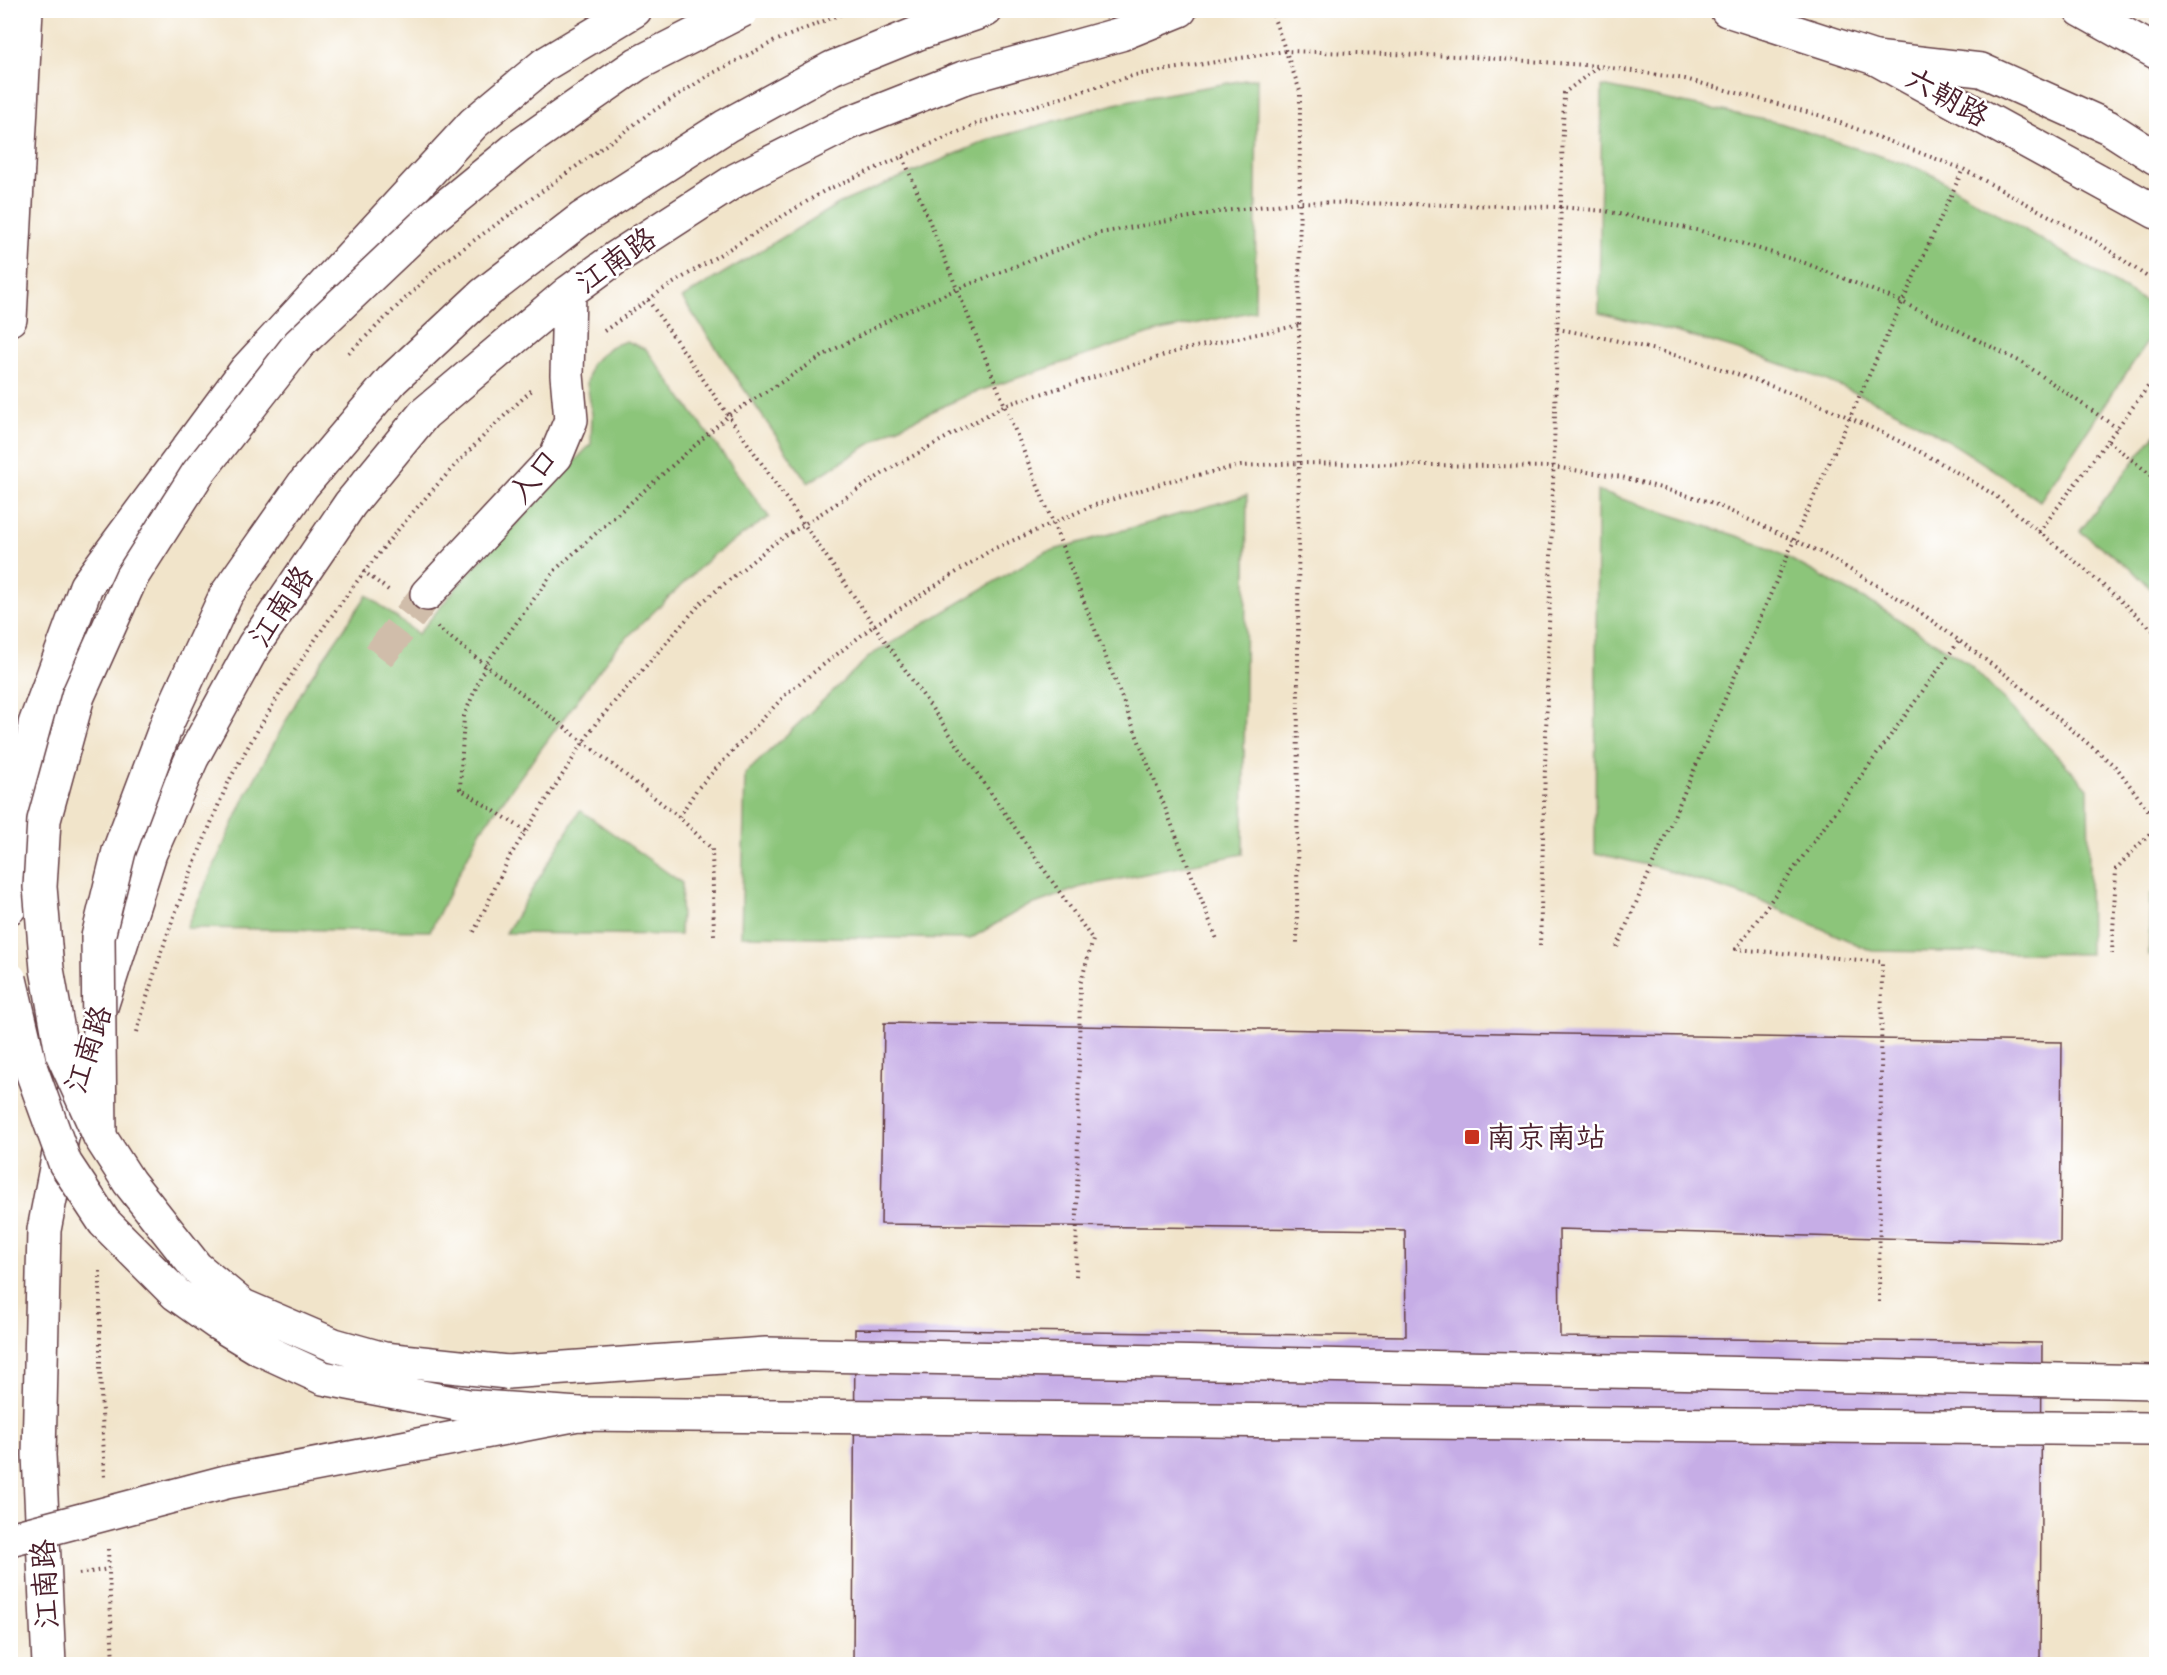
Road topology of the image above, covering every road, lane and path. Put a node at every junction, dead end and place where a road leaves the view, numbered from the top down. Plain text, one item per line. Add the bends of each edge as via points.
1 (26, 10) edge
2 (635, 10) edge
3 (743, 10) edge
4 (851, 10) edge
5 (986, 10) edge
6 (1180, 10) edge
7 (1271, 10) edge
8 (1726, 10) edge
9 (2081, 10) edge
10 (1284, 51) junction
11 (2157, 52) edge
12 (1875, 58) junction
13 (1599, 66) junction
14 (903, 156) junction
15 (2157, 158) edge
16 (1963, 170) junction
17 (1300, 202) junction
18 (1560, 207) junction
19 (2157, 212) edge
20 (2157, 283) edge
21 (957, 289) junction
22 (569, 292) junction
23 (648, 300) junction
24 (1902, 302) junction
25 (10, 319) edge
26 (1300, 326) junction
27 (1557, 328) junction
28 (349, 353) dead end
29 (568, 358) junction
30 (2157, 376) edge
31 (1005, 405) junction
32 (729, 415) junction
33 (1849, 419) junction
34 (2117, 428) junction
35 (2108, 441) junction
36 (1299, 463) junction
37 (1553, 467) junction
38 (2157, 479) edge
39 (1053, 523) junction
40 (806, 524) junction
41 (2039, 532) junction
42 (1794, 540) junction
43 (363, 571) junction
44 (419, 605) junction
45 (876, 624) junction
46 (2157, 633) edge
47 (1959, 641) junction
48 (486, 664) junction
49 (584, 741) junction
50 (679, 817) junction
51 (2157, 821) edge
52 (2157, 827) edge
53 (526, 831) junction
54 (10, 907) edge
55 (474, 932) dead end
56 (714, 935) dead end
57 (1218, 942) dead end
58 (1297, 943) dead end
59 (1540, 946) dead end
60 (1617, 947) dead end
61 (2112, 954) dead end
62 (10, 979) edge
63 (135, 1036) dead end
64 (100, 1137) junction
65 (129, 1182) junction
66 (101, 1269) dead end
67 (1076, 1279) dead end
68 (1879, 1302) dead end
69 (217, 1323) junction
70 (507, 1372) junction
71 (2157, 1382) edge
72 (393, 1392) junction
73 (578, 1414) junction
74 (2154, 1429) edge
75 (25, 1461) edge
76 (105, 1487) dead end
77 (10, 1539) edge
78 (108, 1546) dead end
79 (49, 1665) edge
80 (113, 1665) edge

1 - 25 main road
2 - 54 main road via 545,64 474,123 246,370 86,586 35,724 21,849
3 - 64 main road, bridge via 637,64 518,147 435,215 299,344 198,473 131,578 78,696 44,820 40,887 47,969 62,1053
4 - 28 path via 775,41 711,74 650,114 440,265
5 - 64 main road, bridge via 832,68 726,126 580,219 484,294 392,380 303,485 226,595 168,721 119,851 98,937
6 - 22 main road, 江南路 via 1121,34 963,78 849,123 736,180
7 - 10 path
8 - 12 main road, 六朝路
9 - 11 main road
10 - 13 path via 1457,56
10 - 14 path via 1135,75 980,123
10 - 17 path via 1300,91
12 - 15 main road via 1981,70 2108,128
12 - 19 main road, 六朝路
13 - 16 path via 1685,79 1822,116
13 - 18 path via 1564,93
14 - 21 path
14 - 23 path via 824,191
16 - 20 path via 2097,242
16 - 24 path
17 - 18 path
17 - 21 path via 1100,233
17 - 26 path
18 - 24 path via 1605,211 1701,231 1805,263
18 - 27 path
21 - 31 path
21 - 32 path via 826,354
22 - 29 main road, 入口
22 - 75 main road, 江南路 via 424,414 365,486 255,645 192,758 150,853 65,1122 44,1230
23 - 29 path
23 - 32 path
24 - 33 path
24 - 34 path via 2022,363
26 - 31 path via 1181,350
26 - 36 path
27 - 33 path via 1709,364
27 - 37 path
29 - 43 path via 509,411 423,500
29 - 44 main road, 入口 via 571,420 556,456
30 - 34 path
31 - 39 path
31 - 40 path via 893,467
32 - 40 path
32 - 48 path via 556,569
33 - 41 path via 1992,494
33 - 42 path
34 - 35 path
35 - 38 path
35 - 41 path
36 - 37 path
36 - 39 path via 1241,466 1169,481
36 - 58 path
37 - 42 path via 1622,477 1710,502
37 - 59 path
39 - 45 path via 991,550
39 - 57 path
40 - 45 path
40 - 49 path via 772,545 702,603
41 - 46 path via 2082,564
42 - 47 path via 1913,607
42 - 60 path
43 - 44 path
43 - 63 path via 320,628 230,779 186,882
44 - 48 path
45 - 50 path via 787,693 697,789
45 - 67 path via 1093,940 1080,985
47 - 51 path via 2117,768
47 - 68 path via 1736,949 1882,962
48 - 49 path
48 - 53 path via 464,716 460,789
49 - 50 path
49 - 53 path
50 - 56 path via 712,849
52 - 61 path via 2116,869
53 - 55 path
62 - 69 main road, bridge via 31,1069 65,1163 104,1222 176,1294
64 - 65 main road, bridge
65 - 69 main road, bridge
65 - 70 main road, bridge via 196,1267 243,1306 334,1345 384,1359
66 - 76 path
69 - 72 main road, bridge via 260,1349 323,1378
70 - 71 main road, bridge via 766,1354
70 - 72 main road, bridge
72 - 73 main road, bridge via 468,1406
73 - 74 main road, bridge
73 - 77 main road, bridge via 226,1482
75 - 79 main road, 江南路
78 - 80 path

